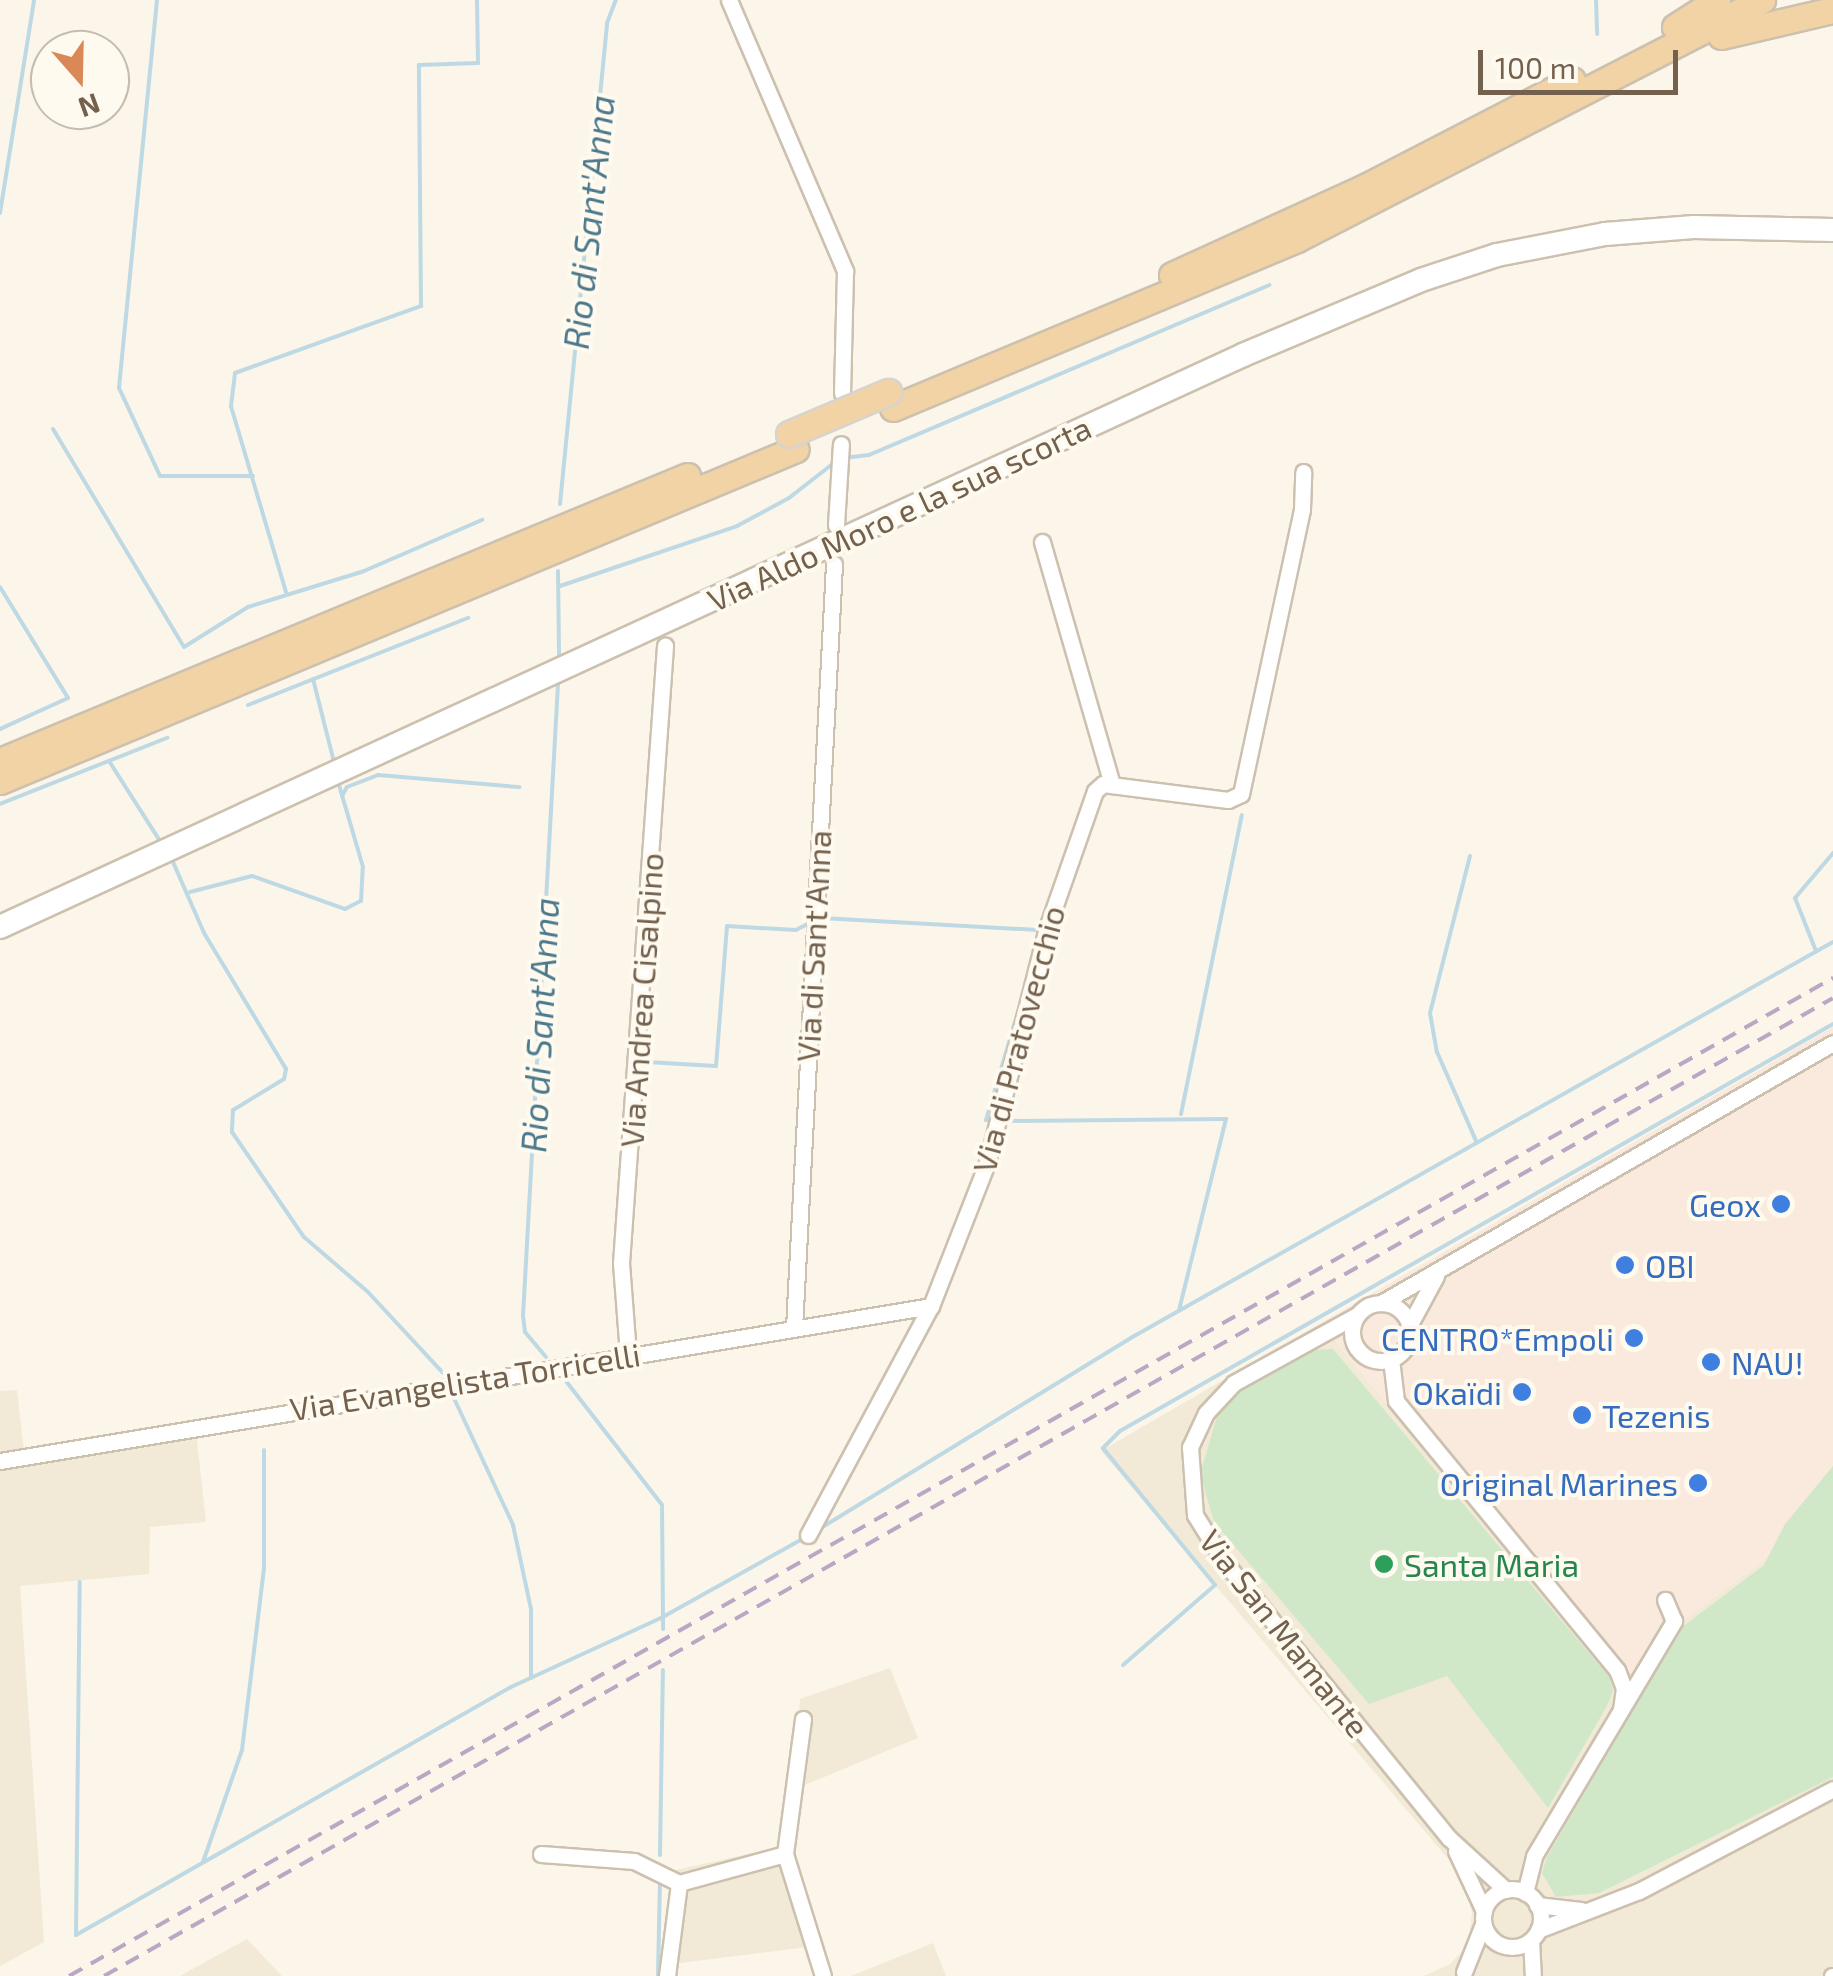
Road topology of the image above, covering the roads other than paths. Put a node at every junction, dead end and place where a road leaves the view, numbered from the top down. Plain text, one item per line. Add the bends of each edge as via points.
1 (730, 0) edge
2 (1717, 0) edge
3 (1727, 0) edge
4 (1762, 0) edge
5 (1833, 10) edge
6 (1675, 27) junction
7 (1623, 73) junction
8 (1833, 230) edge
9 (842, 394) dead end
10 (891, 400) junction
11 (792, 442) junction
12 (841, 454) dead end
13 (1303, 472) dead end
14 (836, 525) dead end
15 (1042, 542) dead end
16 (834, 564) dead end
17 (664, 646) dead end
18 (0, 761) edge
19 (0, 780) edge
20 (1112, 785) junction
21 (0, 927) edge
22 (1833, 1043) edge
23 (1438, 1273) junction
24 (1381, 1304) junction
25 (931, 1306) junction
26 (1357, 1315) junction
27 (1409, 1326) junction
28 (794, 1328) junction
29 (1310, 1339) junction
30 (1358, 1351) junction
31 (628, 1354) junction
32 (1391, 1359) junction
33 (0, 1461) edge
34 (808, 1535) dead end
35 (1665, 1600) dead end
36 (1621, 1710) junction
37 (803, 1719) dead end
38 (1833, 1789) edge
39 (1449, 1838) junction
40 (541, 1854) dead end
41 (785, 1854) junction
42 (678, 1883) junction
43 (1506, 1890) junction
44 (1531, 1899) junction
45 (1590, 1911) junction
46 (1484, 1918) junction
47 (1534, 1935) junction
48 (1503, 1945) junction
49 (1461, 1974) edge
50 (1532, 1974) edge
51 (667, 1976) edge
52 (824, 1976) edge

1 - 9 street via 845,271
2 - 6 highway
3 - 6 highway
4 - 7 highway
5 - 7 highway via 1738,29
6 - 10 highway via 1260,236
7 - 10 highway via 1297,240
8 - 21 main road, Via Aldo Moro e la sua scorta via 1694,227 1605,234 1497,255 1420,280
10 - 11 highway, bridge
11 - 18 highway
11 - 19 highway
12 - 14 street
13 - 20 street via 1302,508 1241,794 1228,800
15 - 20 street
16 - 28 street, Via di Sant'Anna
17 - 31 street, Via Andrea Cisalpino via 622,1263
20 - 25 street, Via di Pratovecchio via 1094,791 1071,851 987,1163
22 - 23 street via 1462,1252
23 - 24 street
23 - 27 street
24 - 26 street
24 - 27 street via 1399,1310
25 - 28 street, Via Evangelista Torricelli
25 - 34 street
26 - 29 street, Via San Mamante
26 - 30 street via 1352,1334
27 - 32 street via 1404,1350
28 - 31 street, Via Evangelista Torricelli
29 - 30 street
29 - 39 street, Via San Mamante via 1234,1383 1206,1412 1190,1446 1195,1516 1223,1560
30 - 32 street
31 - 33 street, Via Evangelista Torricelli
32 - 36 street via 1396,1401 1617,1670 1624,1688
35 - 36 street via 1674,1620
36 - 44 street via 1534,1856
37 - 41 street
38 - 45 street
39 - 43 street, Via San Mamante
39 - 46 street, Via San Mamante
40 - 42 street via 634,1861
41 - 42 street
41 - 52 street
42 - 51 street
43 - 44 street
43 - 46 street
44 - 45 street
44 - 47 street
45 - 47 street
46 - 48 street, Via San Mamante
46 - 49 street
47 - 48 street
47 - 50 street
48 - 49 street
48 - 50 street

